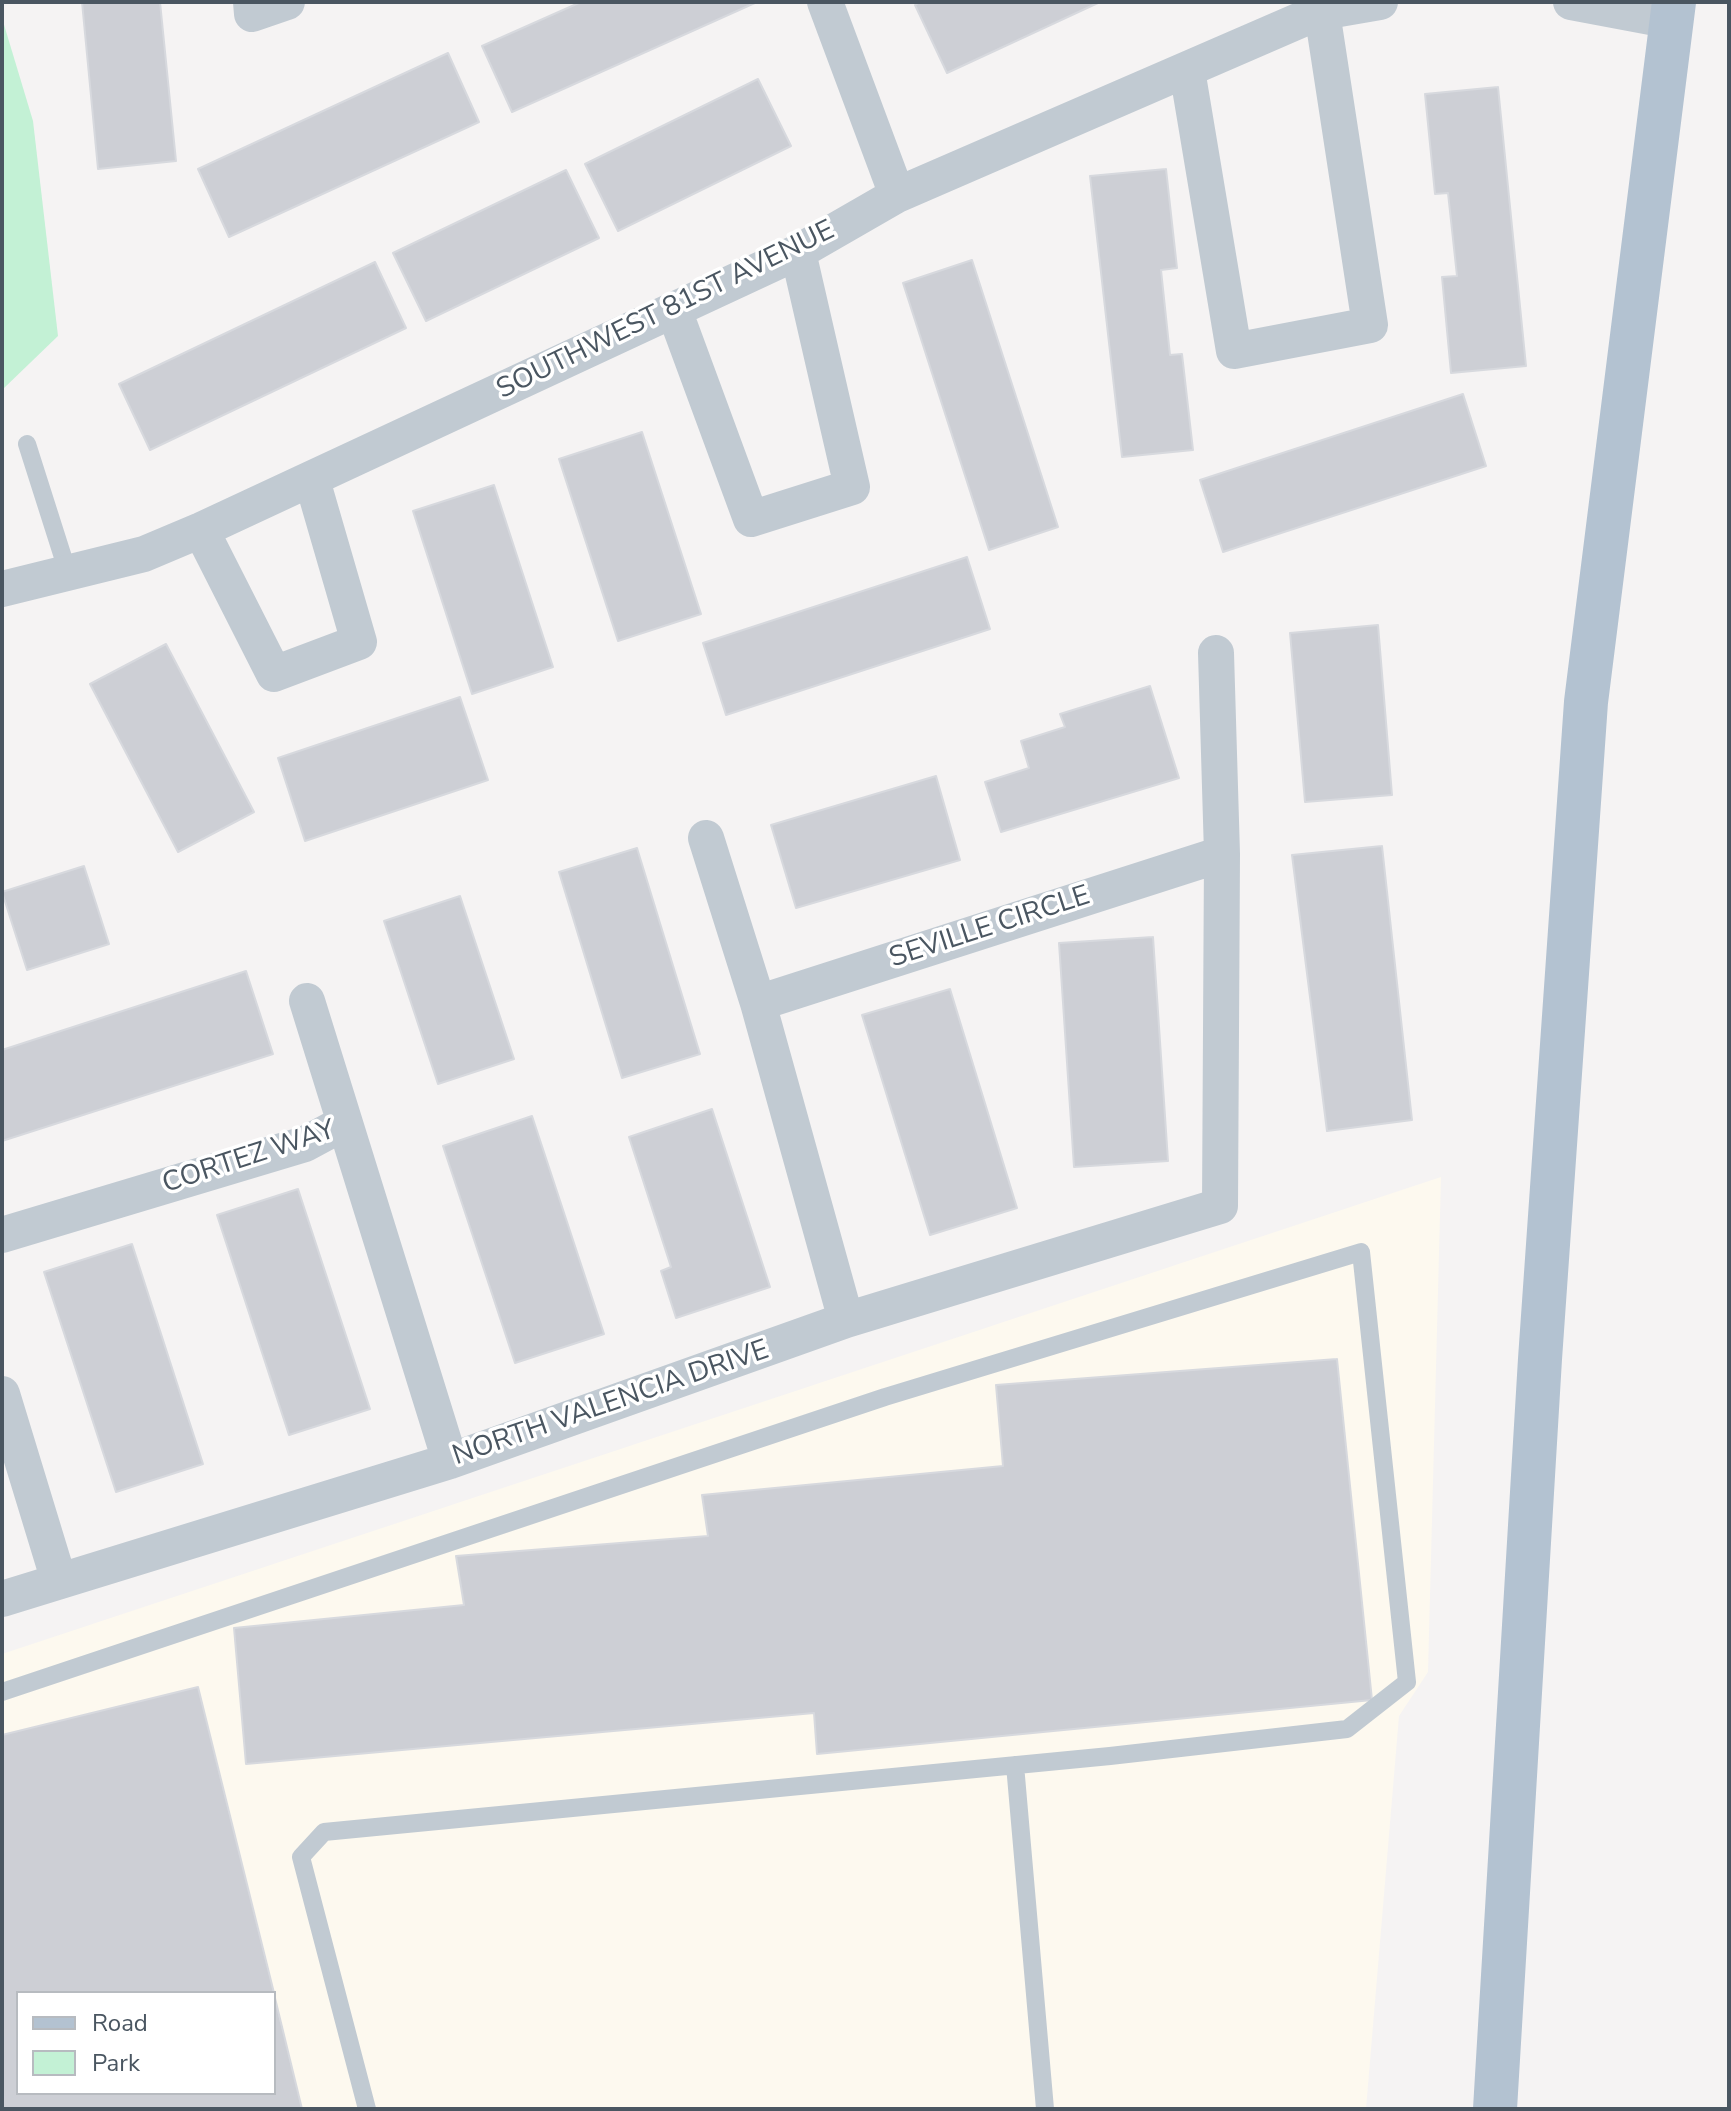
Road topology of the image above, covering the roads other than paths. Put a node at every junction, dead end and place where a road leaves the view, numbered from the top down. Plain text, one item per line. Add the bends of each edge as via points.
1 (251, 2) edge
2 (287, 2) edge
3 (825, 2) edge
4 (1380, 2) edge
5 (1571, 2) edge
6 (1330, 5) edge
7 (1673, 12) edge
8 (1187, 70) junction
9 (897, 195) junction
10 (798, 252) junction
11 (674, 310) junction
12 (27, 444) dead end
13 (312, 480) junction
14 (201, 530) junction
15 (68, 573) junction
16 (2, 589) edge
17 (1216, 653) dead end
18 (706, 838) dead end
19 (1222, 854) junction
20 (307, 1001) dead end
21 (758, 1003) junction
22 (344, 1123) junction
23 (2, 1235) edge
24 (846, 1320) junction
25 (2, 1394) edge
26 (450, 1461) junction
27 (59, 1581) junction
28 (2, 1599) edge
29 (2, 1692) edge
30 (1015, 1765) junction
31 (367, 2109) edge
32 (1045, 2109) edge
33 (1495, 2109) edge

1 - 2 street via 252,14
3 - 9 street
4 - 6 street, SOUTHWEST 81ST AVENUE
5 - 7 street
6 - 8 street, SOUTHWEST 81ST AVENUE
6 - 8 street via 1370,325 1234,351
7 - 33 main road via 1586,702
8 - 9 street, SOUTHWEST 81ST AVENUE
9 - 10 street, SOUTHWEST 81ST AVENUE
10 - 11 street, SOUTHWEST 81ST AVENUE
10 - 11 street via 852,487 751,519
11 - 13 street, SOUTHWEST 81ST AVENUE
12 - 15 lane
13 - 14 street, SOUTHWEST 81ST AVENUE
13 - 14 street via 359,642 274,674
14 - 15 street, SOUTHWEST 81ST AVENUE via 144,554
15 - 16 street, SOUTHWEST 81ST AVENUE
17 - 19 street
18 - 21 street
19 - 21 street, SEVILLE CIRCLE
19 - 24 street, NORTH VALENCIA DRIVE via 1220,1206
20 - 22 street
21 - 24 street
22 - 23 street, CORTEZ WAY via 305,1144
22 - 26 street, CORTEZ WAY
24 - 26 street, NORTH VALENCIA DRIVE
25 - 27 street
26 - 27 street, NORTH VALENCIA DRIVE
27 - 28 street, NORTH VALENCIA DRIVE
29 - 30 lane via 885,1397 1361,1252 1407,1682 1347,1729
30 - 31 lane via 324,1832 301,1857
30 - 32 lane

